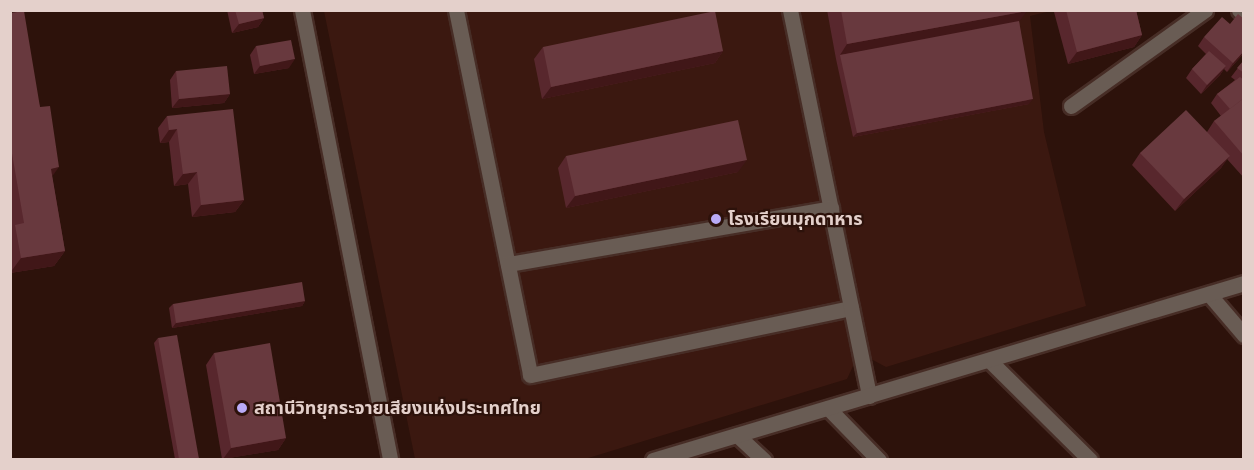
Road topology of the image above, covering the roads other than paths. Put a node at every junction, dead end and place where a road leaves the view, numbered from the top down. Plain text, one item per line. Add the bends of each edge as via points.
1 (302, 10) edge
2 (456, 10) edge
3 (790, 10) edge
4 (1205, 10) edge
5 (1239, 10) edge
6 (1244, 14) edge
7 (1071, 106) dead end
8 (831, 208) junction
9 (508, 264) junction
10 (1244, 283) edge
11 (1209, 294) junction
12 (851, 308) junction
13 (1244, 335) edge
14 (990, 360) junction
15 (869, 396) junction
16 (828, 408) junction
17 (737, 435) junction
18 (390, 459) edge
19 (653, 459) edge
20 (764, 459) edge
21 (879, 459) edge
22 (1090, 459) edge

1 - 18 street
2 - 9 street
3 - 8 street
4 - 7 street
5 - 6 street
8 - 9 street
8 - 12 street
9 - 12 street via 530,375
10 - 11 street
11 - 13 street
11 - 14 street
12 - 15 street
14 - 15 street
14 - 22 street
15 - 16 street
16 - 17 street
16 - 21 street
17 - 19 street
17 - 20 street

